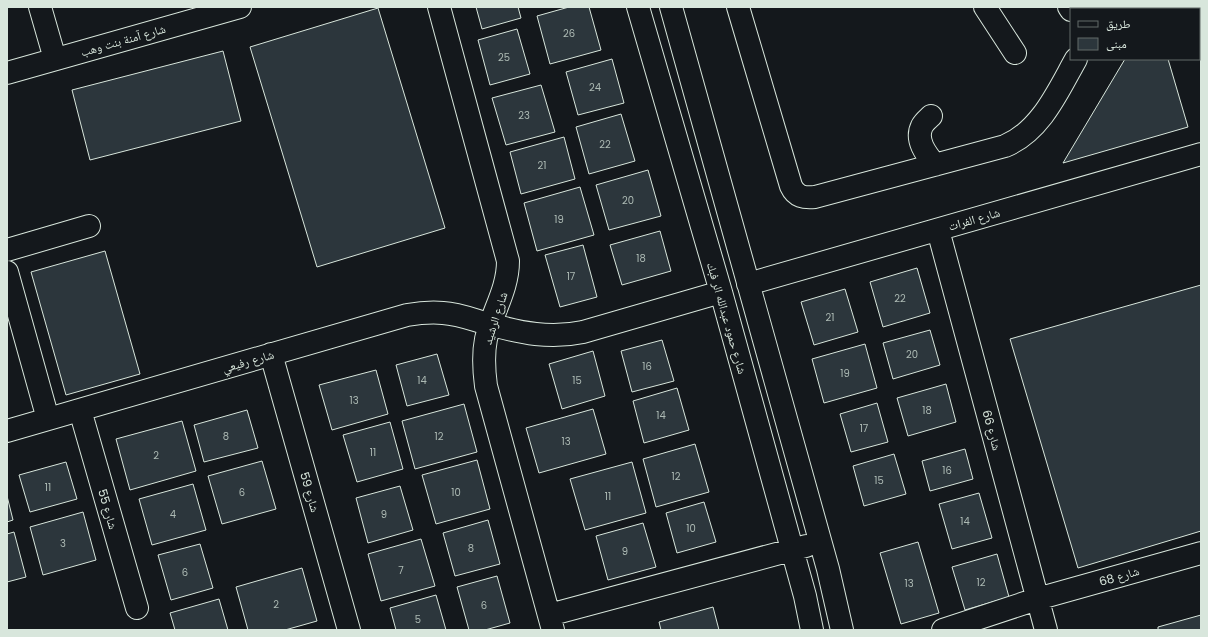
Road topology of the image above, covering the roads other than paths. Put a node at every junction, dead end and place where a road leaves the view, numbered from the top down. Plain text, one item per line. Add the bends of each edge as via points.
1 (40, 7) edge
2 (240, 7) edge
3 (439, 7) edge
4 (638, 7) edge
5 (670, 7) edge
6 (738, 7) edge
7 (984, 7) edge
8 (1015, 53) dead end
9 (55, 59) junction
10 (1075, 60) edge
11 (7, 73) edge
12 (931, 116) dead end
13 (1201, 154) edge
14 (935, 165) junction
15 (89, 226) dead end
16 (938, 230) junction
17 (7, 250) edge
18 (7, 272) edge
19 (748, 284) junction
20 (721, 292) junction
21 (491, 324) junction
22 (271, 354) junction
23 (80, 410) junction
24 (48, 419) junction
25 (7, 431) edge
26 (821, 542) junction
27 (792, 550) junction
28 (1201, 553) edge
29 (1038, 599) junction
30 (137, 608) dead end
31 (551, 622) edge
32 (349, 630) edge
33 (812, 630) edge
34 (842, 630) edge
35 (943, 630) edge
36 (1046, 630) edge

1 - 9 street
2 - 9 street, شارع آمنة بنت وهب
3 - 21 street, شارع الرشيد via 508,261 506,284
4 - 20 street, شارع حمود عبدالله الر فبك
5 - 19 street
6 - 14 street via 791,186 798,195 815,197
7 - 8 street
9 - 11 street, شارع آمنة بنت وهب
10 - 14 street via 1041,118 1016,142
12 - 14 street via 922,126 920,134 925,153
13 - 16 street, شارع الفرات
15 - 17 street
16 - 19 street, شارع الفرات
16 - 29 street, شارع 66
18 - 24 street
19 - 26 street
20 - 21 street, شارع رفيعي via 567,336 542,335
20 - 27 street, شارع حمود عبدالله الر فبك
21 - 22 street, شارع رفيعي via 461,316 427,312 406,315
21 - 31 street, شارع الرشيد via 485,349 486,386
22 - 23 street, شارع رفيعي
22 - 32 street, شارع 59
23 - 24 street, شارع رفيعي
23 - 30 street, شارع 55
24 - 25 street, شارع رفيعي
26 - 27 street
26 - 34 street
27 - 31 street
27 - 33 street, شارع حمود عبدالله الر فبك
28 - 29 street, شارع 68
29 - 35 street, شارع 68
29 - 36 street, شارع 66

